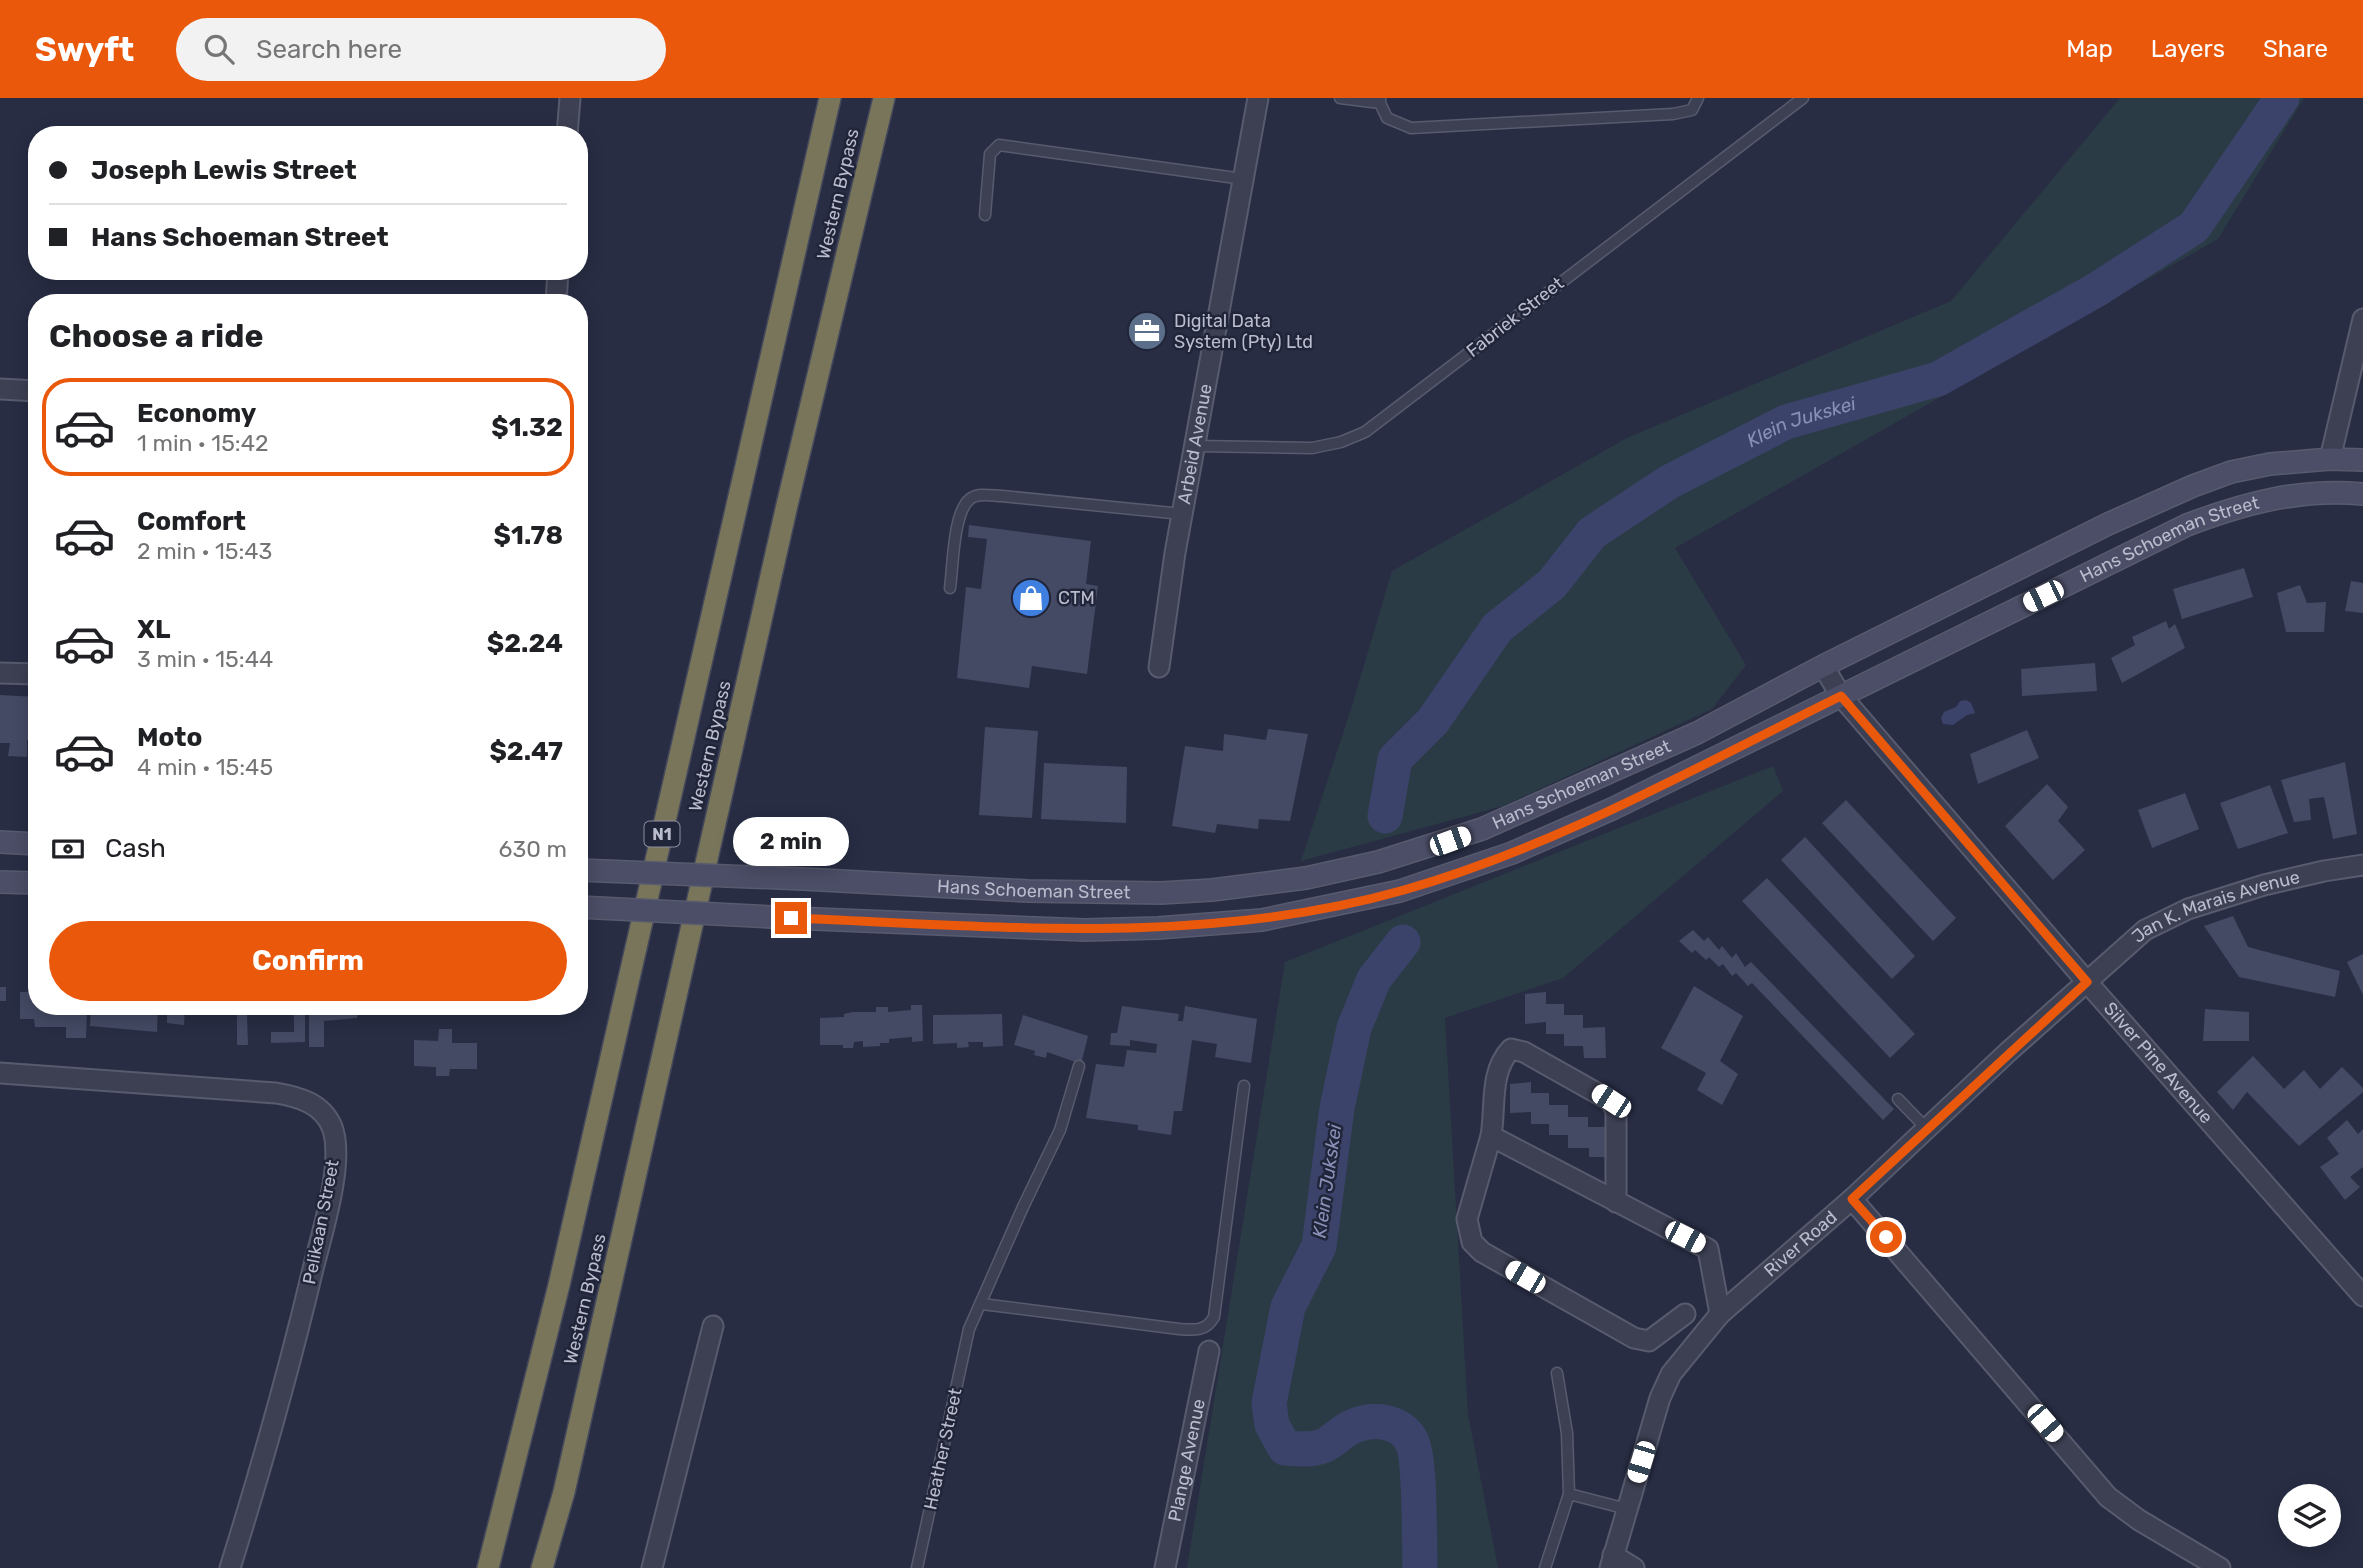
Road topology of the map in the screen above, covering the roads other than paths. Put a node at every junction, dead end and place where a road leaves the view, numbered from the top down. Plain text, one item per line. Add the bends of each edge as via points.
1 (570, 98) edge
2 (830, 98) edge
3 (884, 98) edge
4 (1258, 98) edge
5 (1340, 98) edge
6 (1698, 98) edge
7 (1803, 98) edge
8 (1380, 101) edge
9 (568, 126) edge
10 (1243, 179) junction
11 (985, 215) dead end
12 (2363, 319) edge
13 (0, 389) edge
14 (28, 391) edge
15 (1194, 446) junction
16 (2330, 459) junction
17 (2363, 460) edge
18 (2363, 495) edge
19 (1182, 514) junction
20 (950, 588) dead end
21 (1823, 666) junction
22 (1158, 667) dead end
23 (0, 673) edge
24 (28, 674) edge
25 (1841, 696) junction
26 (0, 842) edge
27 (28, 844) edge
28 (2363, 865) edge
29 (588, 870) edge
30 (0, 882) edge
31 (28, 883) edge
32 (588, 907) edge
33 (2087, 982) junction
34 (1079, 1066) dead end
35 (0, 1073) edge
36 (1244, 1086) dead end
37 (1898, 1099) dead end
38 (1927, 1130) junction
39 (1491, 1136) junction
40 (1852, 1199) junction
41 (1616, 1202) junction
42 (2363, 1296) edge
43 (982, 1304) junction
44 (1685, 1314) dead end
45 (1720, 1314) junction
46 (713, 1326) dead end
47 (1209, 1351) dead end
48 (1557, 1373) dead end
49 (1569, 1494) junction
50 (1627, 1509) junction
51 (1611, 1561) edge
52 (230, 1568) edge
53 (488, 1568) edge
54 (542, 1568) edge
55 (652, 1568) edge
56 (917, 1568) edge
57 (1165, 1568) edge
58 (1545, 1568) edge
59 (1634, 1568) edge
60 (2220, 1568) edge

1 - 9 street
2 - 53 highway, Western Bypass / N1 via 559,1285
3 - 54 highway, Western Bypass via 564,1492
4 - 10 street, Arbeid Avenue
5 - 8 lane
6 - 8 lane via 1692,110 1673,114 1411,128 1387,118
7 - 15 lane, Fabriek Street via 1365,432 1312,448
10 - 11 lane via 999,145 990,154
10 - 15 street, Arbeid Avenue
12 - 16 street
13 - 14 street
15 - 19 street, Arbeid Avenue
16 - 17 main road, Hans Schoeman Street
16 - 21 main road, Hans Schoeman Street via 2270,464 2202,482
18 - 25 main road, Hans Schoeman Street via 2311,493 2267,499 2188,524
19 - 20 lane via 974,497 959,514
19 - 22 street, Arbeid Avenue
21 - 25 street, Silver Pine Avenue
21 - 29 main road, Hans Schoeman Street, bridge via 1697,733 1493,825 1378,862 1306,878 1161,893
23 - 24 street
25 - 32 main road, Hans Schoeman Street, bridge via 1559,834 1400,891 1262,919 1085,930
25 - 33 street, Silver Pine Avenue
26 - 27 main road
28 - 33 street, Jan K. Marais Avenue via 2264,886 2169,916 2145,930
30 - 31 main road
33 - 38 street, River Road
33 - 42 street, Silver Pine Avenue
34 - 43 lane, Heather Street via 1060,1130
35 - 52 street, Pelikaan Street via 275,1093 306,1100 331,1124 335,1161 320,1242 295,1348
36 - 43 lane via 1214,1317 1205,1328 1179,1329
37 - 38 lane
38 - 40 street, River Road
39 - 41 street
39 - 41 street via 1501,1060 1511,1049 1524,1052 1611,1101 1616,1111
39 - 44 street via 1467,1219 1472,1242 1482,1252 1634,1338 1649,1341
40 - 45 street, River Road
40 - 60 street via 2108,1497
41 - 45 street via 1708,1249
43 - 56 lane, Heather Street via 969,1329
45 - 50 street, River Road via 1671,1374
46 - 55 street
47 - 57 street, Plange Avenue
48 - 49 lane via 1567,1433
49 - 50 lane
49 - 58 lane
50 - 51 street, River Road
51 - 59 street

